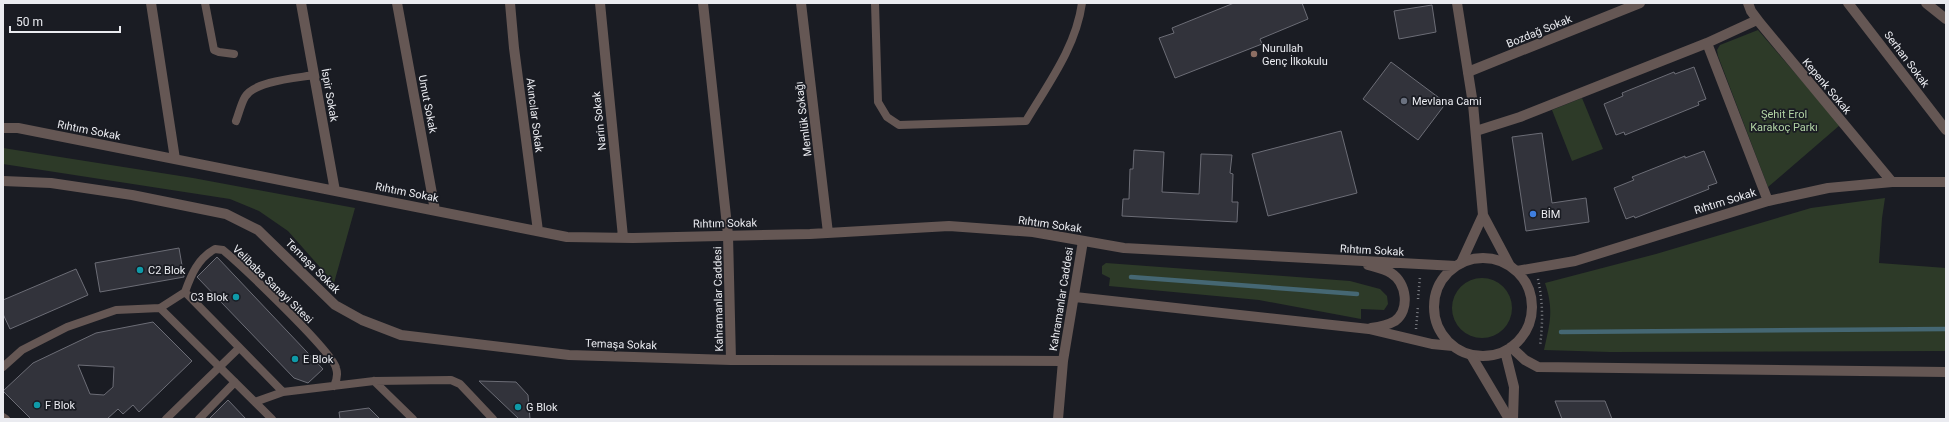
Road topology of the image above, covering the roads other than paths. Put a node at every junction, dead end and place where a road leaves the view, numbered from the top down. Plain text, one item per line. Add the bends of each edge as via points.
1 (151, 3) edge
2 (205, 3) edge
3 (301, 3) edge
4 (397, 3) edge
5 (510, 3) edge
6 (600, 3) edge
7 (703, 3) edge
8 (801, 3) edge
9 (875, 3) edge
10 (1082, 3) edge
11 (1457, 3) edge
12 (1640, 3) edge
13 (1748, 3) edge
14 (1848, 3) edge
15 (1926, 3) edge
16 (1946, 19) edge
17 (1757, 20) junction
18 (1707, 43) junction
19 (234, 54) dead end
20 (1468, 72) junction
21 (314, 75) junction
22 (236, 121) dead end
23 (3, 128) edge
24 (1946, 130) edge
25 (1476, 131) junction
26 (175, 159) junction
27 (3, 181) edge
28 (1892, 182) junction
29 (1946, 182) edge
30 (335, 191) junction
31 (1768, 201) junction
32 (435, 210) junction
33 (1483, 215) junction
34 (538, 231) junction
35 (828, 233) junction
36 (728, 235) junction
37 (622, 237) junction
38 (1083, 241) junction
39 (1357, 261) junction
40 (1458, 265) junction
41 (1513, 267) junction
42 (185, 292) junction
43 (1075, 297) junction
44 (160, 308) junction
45 (1369, 329) junction
46 (1454, 346) junction
47 (239, 348) junction
48 (1508, 349) junction
49 (1471, 355) junction
50 (731, 360) junction
51 (1064, 361) junction
52 (3, 367) edge
53 (220, 367) junction
54 (1946, 372) edge
55 (374, 381) junction
56 (235, 382) junction
57 (334, 386) junction
58 (283, 392) junction
59 (255, 402) junction
60 (3, 417) edge
61 (6, 419) edge
62 (166, 419) edge
63 (199, 419) edge
64 (272, 419) edge
65 (413, 419) edge
66 (493, 419) edge
67 (1058, 419) edge
68 (1509, 419) edge
69 (1513, 419) edge

1 - 26 street
2 - 19 lane via 214,50
3 - 21 street, İspir Sokak
4 - 32 street, Umut Sokak
5 - 34 street, Akıncılar Sokak
6 - 37 street, Narin Sokak
7 - 36 street, Kahramanlar Caddesi
8 - 35 street, Memlük Sokağı
9 - 10 lane via 878,102 887,117 899,125 1026,121 1073,40
11 - 20 street
12 - 20 street, Bozdağ Sokak
13 - 17 street, Kepenk Sokak
14 - 24 street, Serhan Sokak
15 - 16 street
17 - 18 street
17 - 28 street, Kepenk Sokak
18 - 25 street via 1520,117
18 - 31 street
20 - 25 street
21 - 22 lane via 266,84 254,89 245,97
21 - 30 street, İspir Sokak
23 - 26 street, Rıhtım Sokak via 18,128
25 - 33 street
26 - 30 street, Rıhtım Sokak
27 - 50 street, Temaşa Sokak via 51,183 226,214 258,230 335,305 362,320 401,335 568,355
28 - 29 street, Rıhtım Sokak
28 - 31 street, Rıhtım Sokak via 1828,188
30 - 32 street, Rıhtım Sokak
31 - 41 street, Rıhtım Sokak via 1575,262
32 - 34 street, Rıhtım Sokak
33 - 40 street
33 - 41 street
34 - 37 street, Rıhtım Sokak via 567,237
35 - 36 street, Rıhtım Sokak
35 - 38 street, Rıhtım Sokak via 948,226 1033,232
36 - 37 street, Rıhtım Sokak
36 - 50 street, Kahramanlar Caddesi
38 - 39 street, Rıhtım Sokak via 1124,248
38 - 43 street, Kahramanlar Caddesi
39 - 40 street, Rıhtım Sokak
39 - 45 street via 1392,274 1402,284 1405,301 1401,316 1393,322
40 - 41 street via 1481,257 1495,259
40 - 46 street via 1444,277 1436,290 1434,306 1436,322 1444,337
41 - 48 street via 1528,285 1532,313 1528,329 1518,343
42 - 44 lane
42 - 47 lane
42 - 57 lane, Velibaba Sanayi Sitesi via 197,265 207,252 214,249 223,250 298,322 329,356 336,367 338,378
43 - 45 street
43 - 51 street, Kahramanlar Caddesi
44 - 52 lane via 116,310 88,319 22,350
44 - 53 lane
45 - 46 street via 1432,344
46 - 49 street
47 - 53 lane
47 - 58 lane
48 - 49 street via 1488,356
48 - 54 street via 1538,367
48 - 69 street via 1514,387
49 - 68 street
50 - 51 street, Kahramanlar Caddesi
51 - 67 street, Kahramanlar Caddesi
53 - 56 lane
53 - 62 lane
55 - 57 lane
55 - 65 lane
55 - 66 lane via 450,380 460,384
56 - 59 lane
56 - 63 lane
57 - 58 lane
58 - 59 lane
59 - 64 lane
60 - 61 lane

